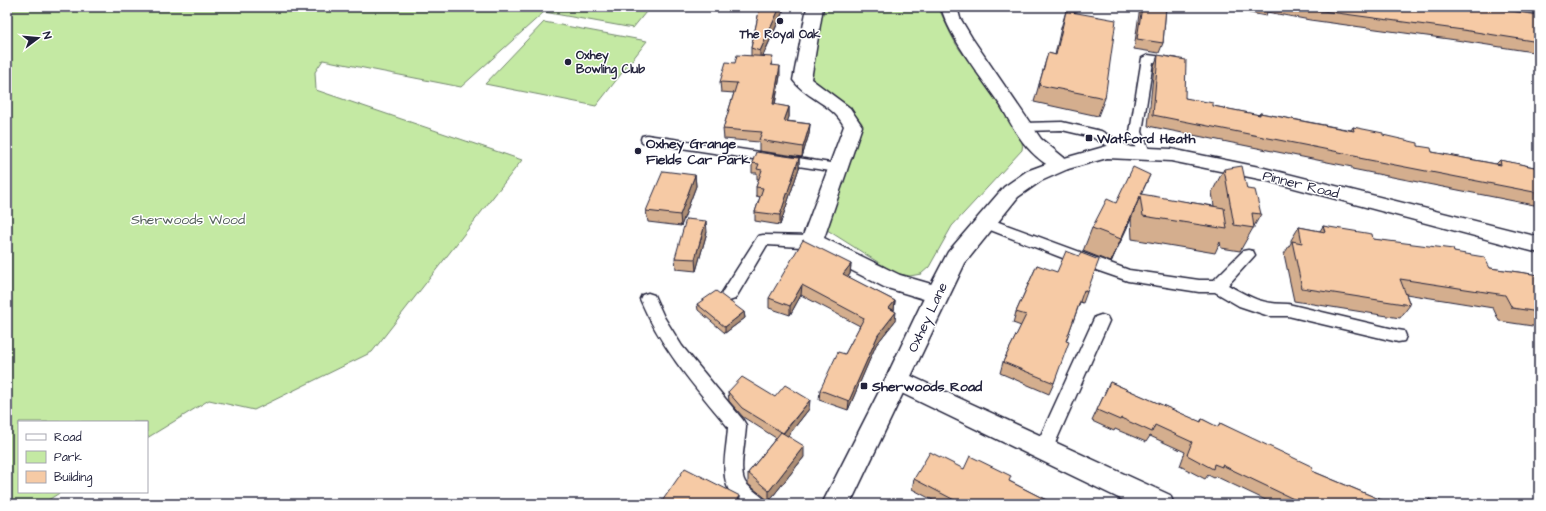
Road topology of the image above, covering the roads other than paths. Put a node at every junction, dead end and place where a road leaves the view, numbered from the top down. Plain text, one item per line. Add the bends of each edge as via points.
1 (815, 7) edge
2 (949, 7) edge
3 (1178, 62) edge
4 (1023, 127) junction
5 (647, 139) dead end
6 (1135, 152) junction
7 (1061, 165) junction
8 (837, 168) junction
9 (985, 222) junction
10 (812, 241) junction
11 (1539, 245) edge
12 (1248, 255) dead end
13 (1218, 286) junction
14 (937, 294) junction
15 (729, 295) dead end
16 (648, 299) dead end
17 (1101, 320) dead end
18 (1398, 336) dead end
19 (898, 380) junction
20 (1044, 448) junction
21 (757, 504) edge
22 (836, 504) edge
23 (1160, 504) edge

1 - 8 street via 802,80 809,88 850,117 853,126
2 - 4 street via 952,18 964,38
3 - 6 lane via 1148,58
4 - 6 lane via 1062,126 1096,134
4 - 7 street via 1034,143
5 - 8 lane
6 - 7 street, Pinner Road via 1107,152
6 - 11 street, Pinner Road via 1178,156 1257,172
7 - 9 street, Oxhey Lane via 1034,176 1011,192
8 - 10 street
9 - 13 lane via 1128,275 1199,286
9 - 14 street, Oxhey Lane via 956,258
10 - 14 street via 892,281 909,288
10 - 15 lane via 763,240
12 - 13 lane
13 - 18 lane via 1245,302 1269,310 1288,310
14 - 19 street, Oxhey Lane
16 - 21 lane via 657,323 677,354 737,425 732,458 733,475 738,488
17 - 20 lane
19 - 20 street
19 - 22 street, Oxhey Lane
20 - 23 street

